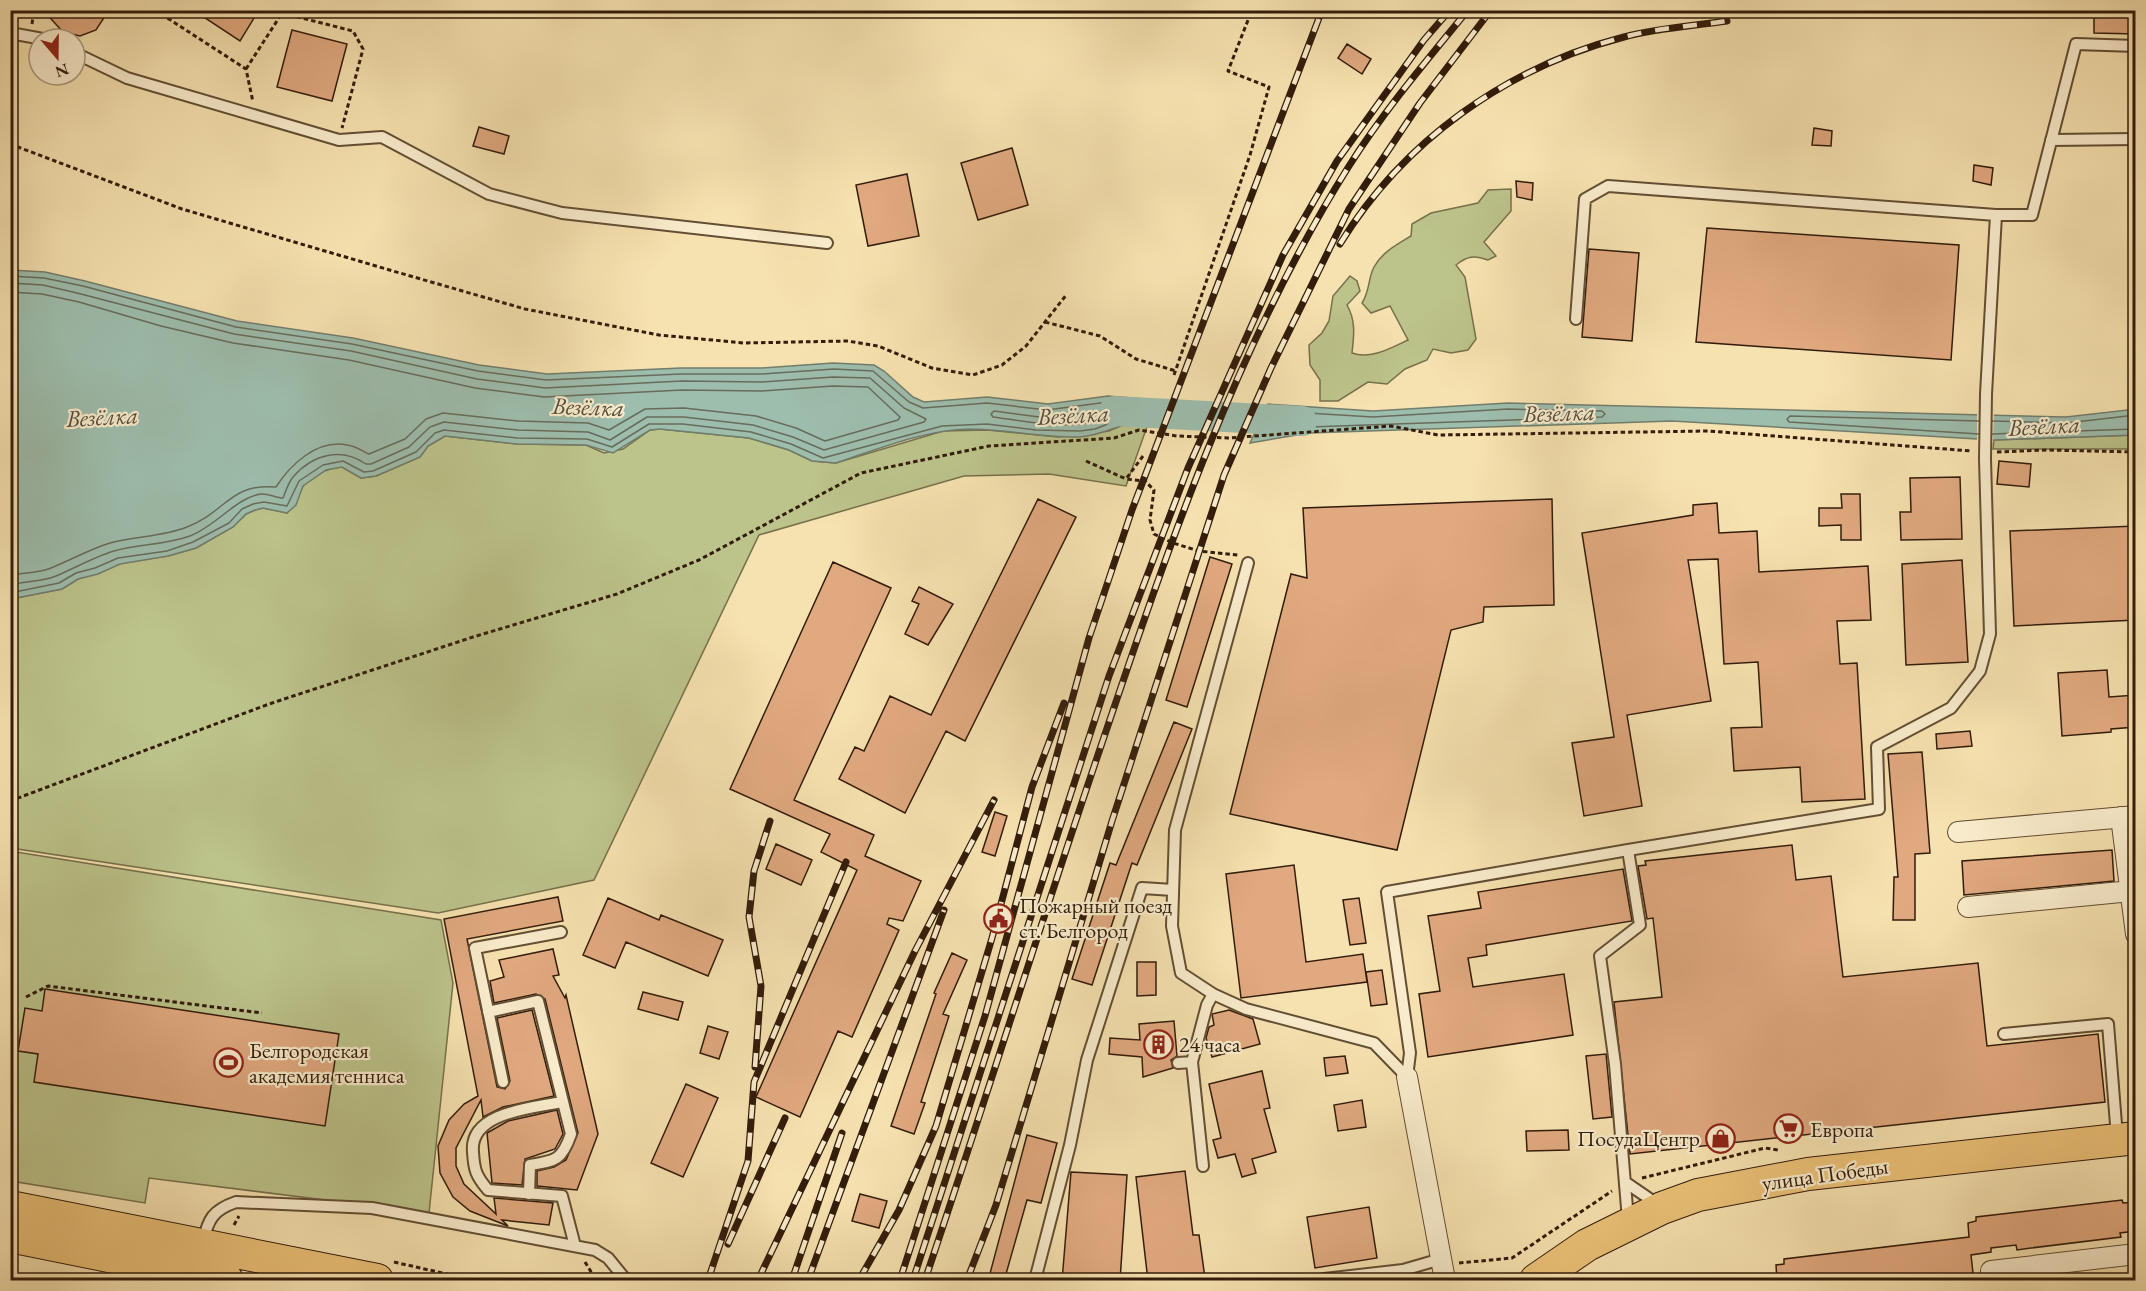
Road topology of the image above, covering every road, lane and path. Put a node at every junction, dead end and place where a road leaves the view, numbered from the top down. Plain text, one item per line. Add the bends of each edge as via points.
1 (155, 10) edge
2 (173, 10) edge
3 (1252, 10) edge
4 (283, 12) edge
5 (168, 19) junction
6 (10, 33) edge
7 (27, 36) edge
8 (2136, 45) edge
9 (87, 59) edge
10 (246, 69) junction
11 (256, 116) junction
12 (2136, 139) edge
13 (339, 140) junction
14 (2051, 140) junction
15 (10, 144) edge
16 (1996, 215) junction
17 (827, 243) dead end
18 (1067, 294) dead end
19 (1576, 319) dead end
20 (1045, 322) junction
21 (1176, 370) junction
22 (1174, 375) dead end
23 (2136, 452) edge
24 (1984, 454) junction
25 (1143, 456) dead end
26 (1086, 461) dead end
27 (1126, 479) junction
28 (1248, 563) joint
29 (10, 801) edge
30 (2128, 816) edge
31 (1958, 832) dead end
32 (1628, 850) junction
33 (1173, 890) junction
34 (2130, 891) junction
35 (1968, 907) dead end
36 (561, 932) dead end
37 (2136, 934) edge
38 (1213, 994) junction
39 (26, 998) dead end
40 (488, 1012) junction
41 (262, 1013) dead end
42 (2004, 1034) dead end
43 (1192, 1062) junction
44 (1178, 1064) dead end
45 (1407, 1077) junction
46 (503, 1082) dead end
47 (562, 1102) junction
48 (2127, 1139) edge
49 (1778, 1149) dead end
50 (1203, 1166) dead end
51 (1626, 1182) junction
52 (529, 1194) junction
53 (10, 1207) edge
54 (1662, 1208) junction
55 (1628, 1224) junction
56 (10, 1236) edge
57 (202, 1245) junction
58 (575, 1246) junction
59 (2136, 1254) edge
60 (1443, 1268) edge
61 (1991, 1271) dead end
62 (1324, 1279) dead end
63 (224, 1280) edge
64 (377, 1281) edge
65 (626, 1281) edge
66 (1035, 1281) edge
67 (1536, 1281) edge

1 - 5 path
2 - 5 path
3 - 21 path via 1228,71 1269,87 1250,155
4 - 10 path
4 - 13 path via 353,31 363,48
5 - 10 path
6 - 7 lane
8 - 14 lane via 2076,44
9 - 11 lane via 127,78
10 - 11 path
11 - 13 lane
12 - 14 lane
13 - 17 lane via 382,137 489,194 562,213
14 - 16 lane via 2032,215
15 - 20 path via 182,209 525,309 659,335 744,343 848,341 878,346 932,368 973,375 1002,365 1026,346
16 - 19 lane via 1608,186 1585,199
16 - 24 lane, bridge
18 - 20 path
20 - 21 path via 1100,336 1136,359
21 - 22 path
23 - 24 path
24 - 29 path via 1708,430 1438,435 1390,426 1228,438 1139,430 1114,438 989,446 861,473 699,560 617,594 269,704
24 - 32 lane via 1990,634 1980,671 1951,708 1877,747 1879,809
25 - 27 path
26 - 27 path
27 - 28 path via 1145,481 1155,490 1150,520 1154,534 1199,551 1237,554
28 - 33 lane via 1175,830
30 - 31 street
30 - 34 street
32 - 45 lane via 1387,892 1410,1053
32 - 51 lane via 1640,925 1600,956
33 - 38 lane via 1172,926 1181,974
33 - 66 lane via 1142,888 1087,1060
34 - 35 street
34 - 37 street
36 - 40 lane via 475,948
38 - 43 lane
38 - 45 lane via 1246,1009 1374,1043
39 - 41 path via 48,986
40 - 46 lane
40 - 47 lane via 538,1001
42 - 48 lane via 2108,1024
43 - 44 lane
43 - 50 lane
45 - 60 street
47 - 52 lane via 571,1134 565,1152 553,1161 530,1164
47 - 52 lane via 497,1117 481,1128 472,1143 474,1174 488,1190
48 - 54 main road, улица Победы via 1808,1174 1698,1195
49 - 51 path via 1765,1148
51 - 54 lane
51 - 55 lane
51 - 60 path via 1512,1258
52 - 58 lane via 562,1196
53 - 57 main road
54 - 55 main road, улица Победы
55 - 67 main road, улица Победы via 1587,1245
56 - 63 main road
57 - 58 lane via 208,1219 219,1208 236,1202 372,1208
57 - 64 main road
58 - 65 lane via 609,1258
59 - 61 street
60 - 62 lane

